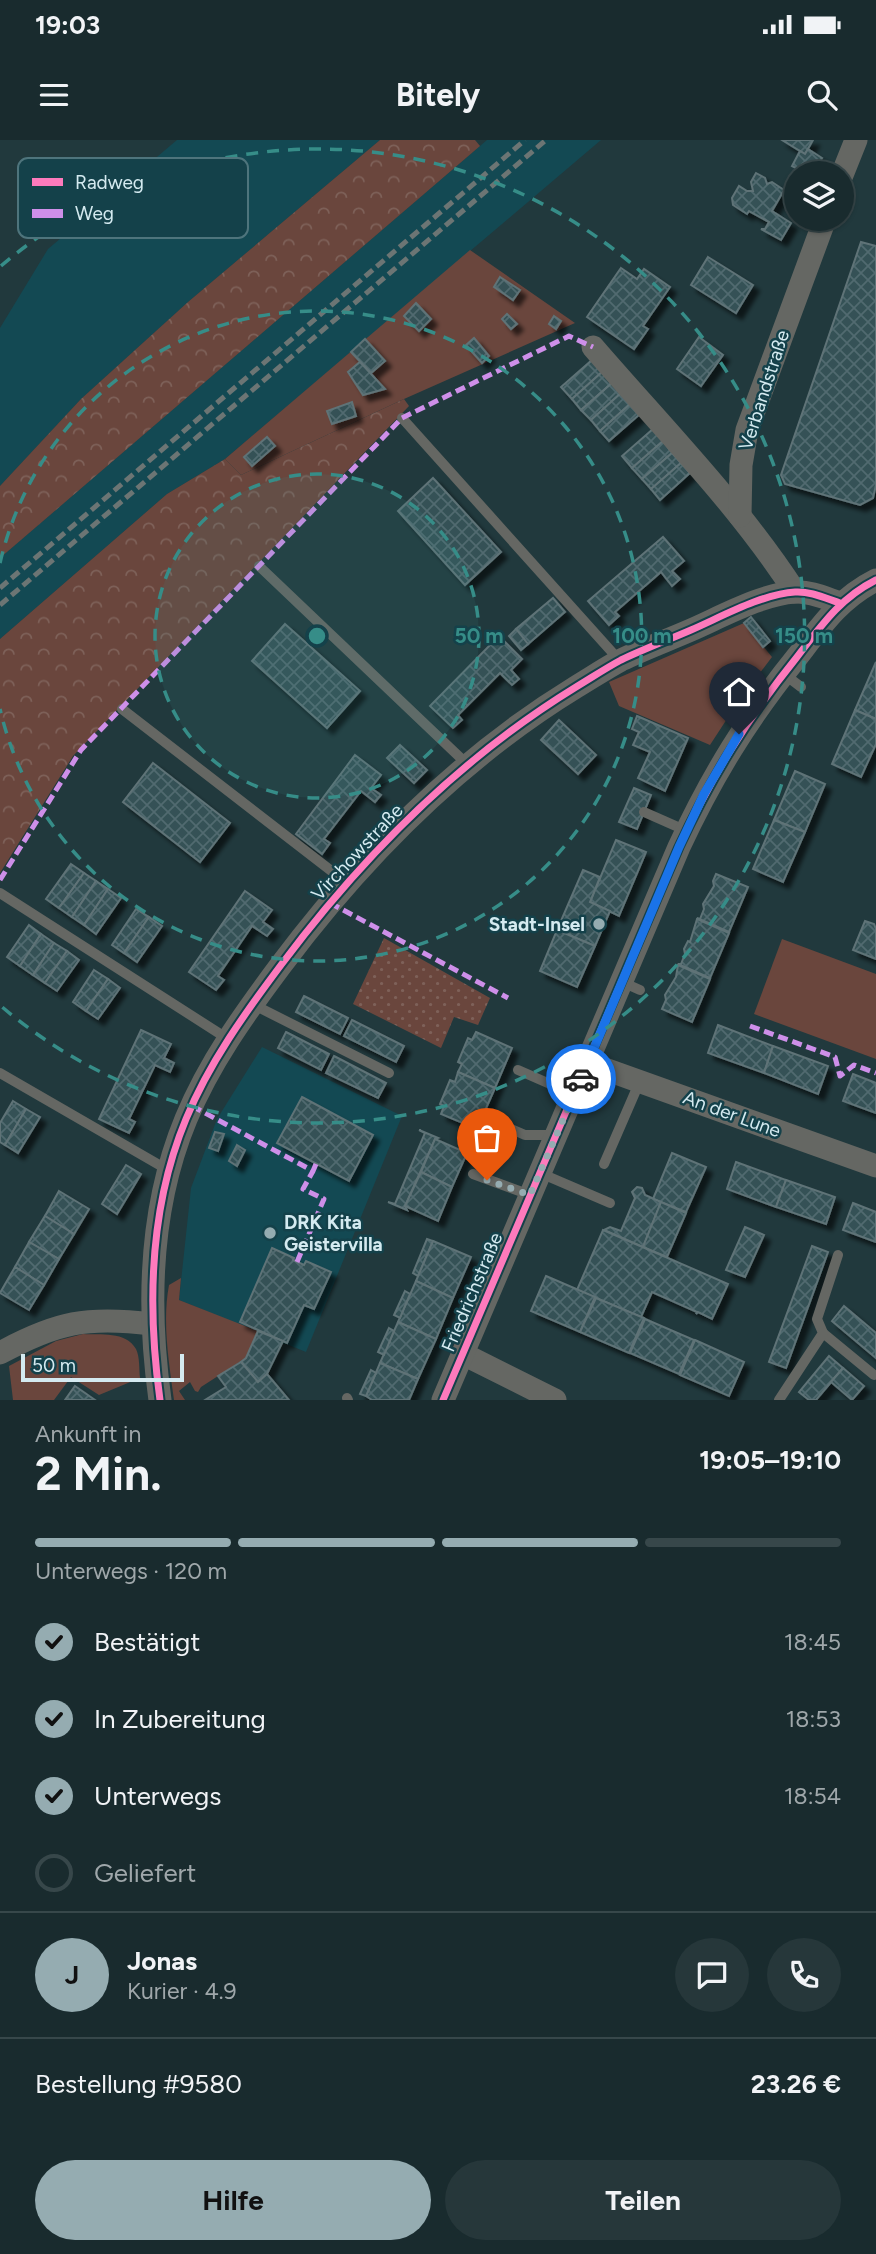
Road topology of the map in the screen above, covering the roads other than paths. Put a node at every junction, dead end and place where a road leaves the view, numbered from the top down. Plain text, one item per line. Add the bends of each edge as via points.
1 (856, 140) edge
2 (848, 161) edge
3 (821, 231) edge
4 (593, 348) dead end
5 (402, 418) dead end
6 (740, 516) junction
7 (259, 566) dead end
8 (876, 580) edge
9 (795, 592) junction
10 (839, 603) junction
11 (620, 661) junction
12 (122, 709) dead end
13 (467, 764) junction
14 (644, 812) dead end
15 (687, 831) junction
16 (347, 883) junction
17 (0, 892) edge
18 (252, 1004) junction
19 (228, 1039) junction
20 (588, 1063) junction
21 (518, 1070) dead end
22 (0, 1073) edge
23 (389, 1073) dead end
24 (640, 1081) junction
25 (571, 1103) junction
26 (495, 1122) dead end
27 (557, 1135) junction
28 (604, 1164) dead end
29 (876, 1166) edge
30 (168, 1170) junction
31 (540, 1173) junction
32 (472, 1174) dead end
33 (530, 1195) junction
34 (610, 1203) dead end
35 (838, 1255) dead end
36 (152, 1324) junction
37 (823, 1334) junction
38 (0, 1353) edge
39 (463, 1354) junction
40 (874, 1375) dead end
41 (160, 1400) edge
42 (443, 1400) edge
43 (555, 1400) edge
44 (779, 1400) edge

1 - 2 street
3 - 6 street, Verbandstraße via 747,430
4 - 6 street
5 - 11 lane
6 - 9 street
7 - 13 lane
8 - 10 street
9 - 10 street, Virchowstraße
9 - 11 street, Virchowstraße via 727,614
10 - 15 street, Friedrichstraße via 792,680 739,734 718,787
11 - 13 street, Virchowstraße via 540,709
12 - 16 lane, Virchowstraße
13 - 16 street, Virchowstraße
14 - 15 lane
15 - 20 street, Friedrichstraße via 631,986
16 - 18 street, Virchowstraße
17 - 19 lane
18 - 19 street, Virchowstraße
18 - 23 lane
19 - 30 street, Virchowstraße via 186,1118
20 - 24 street, An der Lune
20 - 25 street, Friedrichstraße
21 - 25 lane via 550,1084
22 - 30 lane
24 - 28 lane
24 - 29 street, An der Lune
25 - 27 street, Friedrichstraße
26 - 27 lane via 525,1135
27 - 31 street, Friedrichstraße
30 - 36 street, Virchowstraße via 154,1245
31 - 33 street, Friedrichstraße
31 - 34 lane
32 - 33 lane
33 - 39 street, Friedrichstraße
35 - 37 lane via 817,1319
36 - 38 street via 79,1321 54,1327
36 - 41 street, Virchowstraße
37 - 40 lane
37 - 44 lane
39 - 42 street, Friedrichstraße
39 - 43 street

